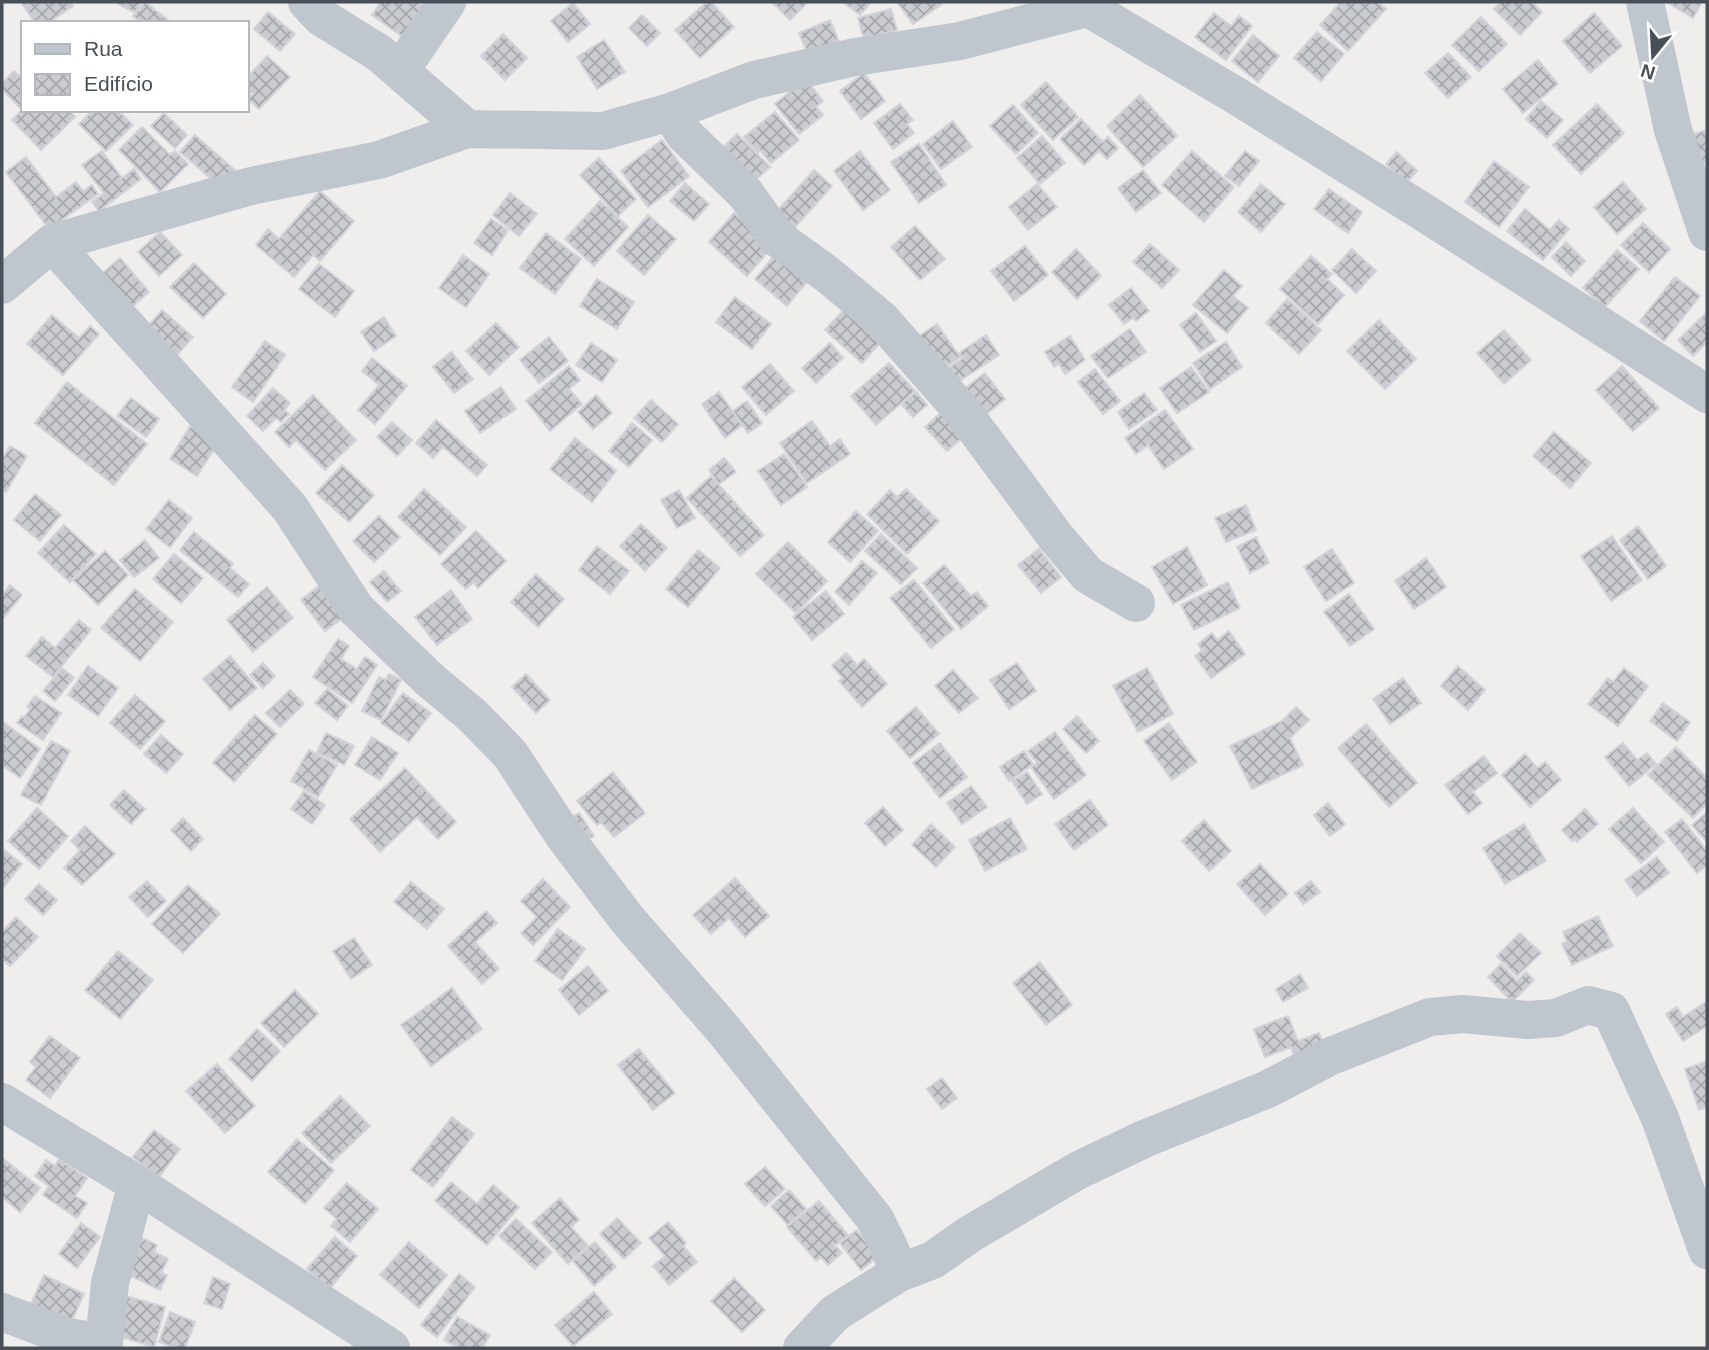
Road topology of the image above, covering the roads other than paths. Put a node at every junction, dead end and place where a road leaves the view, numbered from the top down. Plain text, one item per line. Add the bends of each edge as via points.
1 (307, 2) edge
2 (447, 2) edge
3 (1646, 2) edge
4 (1082, 5) edge
5 (400, 71) junction
6 (670, 112) junction
7 (467, 129) junction
8 (1707, 232) edge
9 (52, 243) junction
10 (2, 285) edge
11 (1707, 394) edge
12 (1136, 603) dead end
13 (2, 1102) edge
14 (137, 1184) junction
15 (1707, 1250) edge
16 (899, 1273) junction
17 (2, 1311) edge
18 (372, 1341) edge
19 (802, 1348) edge

1 - 5 street via 321,17
2 - 5 street
3 - 8 street via 1673,130
4 - 6 street via 960,41 855,57 754,80
4 - 11 street via 1247,102
5 - 7 street
6 - 7 street via 603,131
6 - 12 street via 684,134 746,193 777,238 881,319 963,412 1088,575
7 - 9 street via 379,160 251,186
9 - 10 street
9 - 16 street via 290,508 356,609 510,754 627,919 723,1029 875,1219
13 - 14 street
14 - 17 street via 110,1283 104,1343 68,1337
14 - 18 street
15 - 16 street via 1660,1118 1611,1011 1588,1005 1556,1018 1430,1017 1143,1139 1077,1171 933,1260
16 - 19 street via 835,1312

